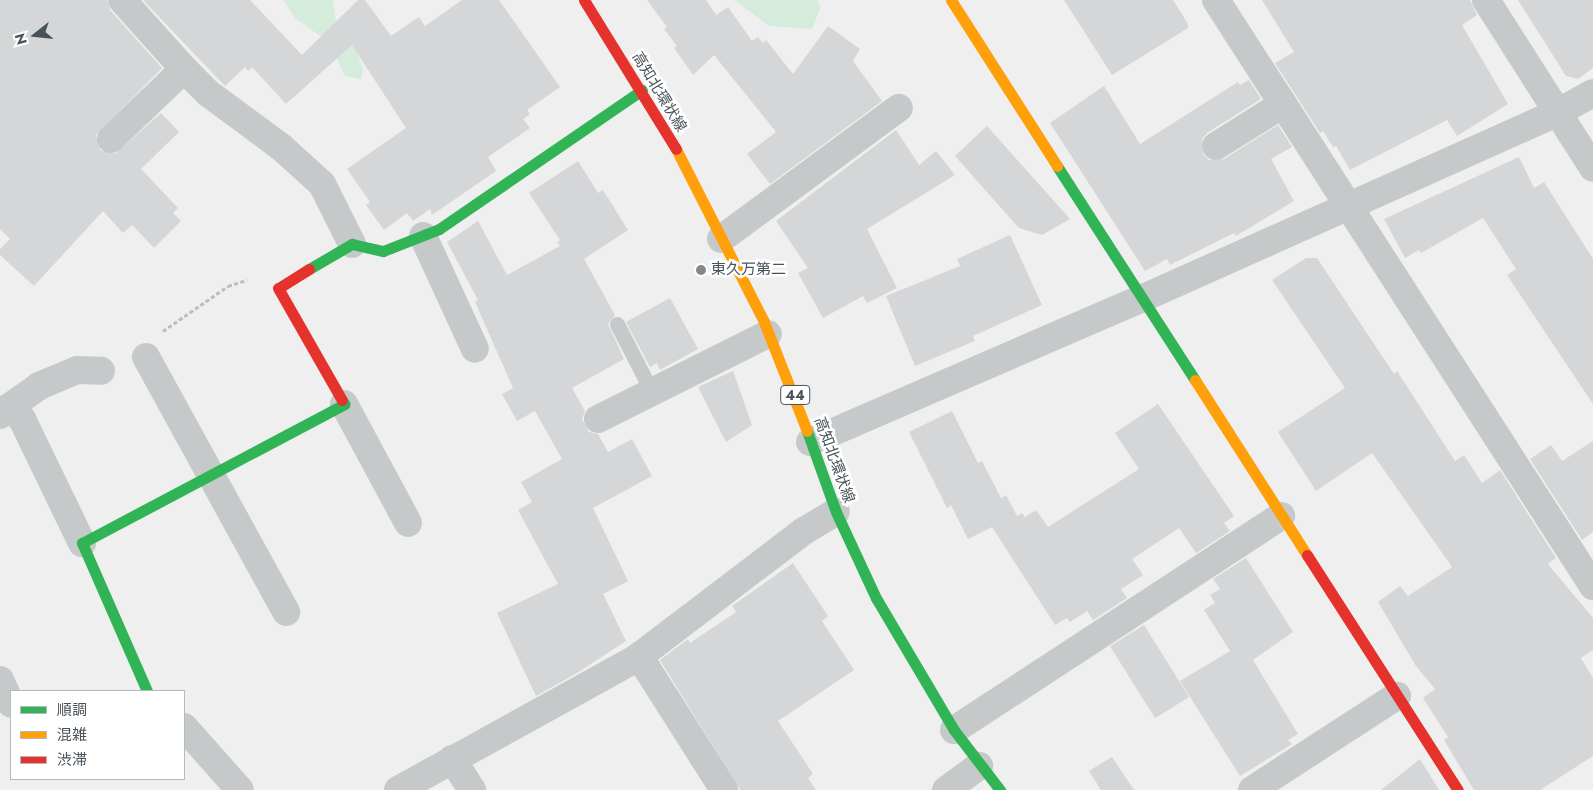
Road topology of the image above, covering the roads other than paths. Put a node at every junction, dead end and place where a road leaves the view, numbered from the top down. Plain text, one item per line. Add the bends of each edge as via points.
1 (122, 0) edge
2 (584, 0) edge
3 (951, 0) edge
4 (1216, 0) edge
5 (1486, 0) edge
6 (184, 69) junction
7 (642, 90) junction
8 (1593, 93) edge
9 (1283, 104) junction
10 (899, 108) dead end
11 (1557, 113) junction
12 (111, 139) dead end
13 (1216, 146) dead end
14 (1593, 168) edge
15 (1346, 204) junction
16 (423, 236) junction
17 (720, 239) junction
18 (352, 244) junction
19 (1141, 299) junction
20 (617, 324) dead end
21 (768, 334) junction
22 (151, 347) road end
23 (475, 349) dead end
24 (101, 371) dead end
25 (652, 392) junction
26 (344, 404) junction
27 (4, 412) edge
28 (598, 419) dead end
29 (810, 442) junction
30 (211, 474) junction
31 (836, 512) junction
32 (1281, 516) junction
33 (408, 523) dead end
34 (82, 543) junction
35 (1593, 586) edge
36 (286, 612) dead end
37 (639, 656) junction
38 (0, 680) edge
39 (147, 690) edge
40 (1397, 696) junction
41 (10, 702) edge
42 (185, 728) edge
43 (954, 730) junction
44 (452, 760) junction
45 (979, 766) junction
46 (240, 790) edge
47 (398, 790) edge
48 (472, 790) edge
49 (724, 790) edge
50 (946, 790) edge
51 (1000, 790) edge
52 (1252, 790) edge
53 (1458, 790) edge

1 - 6 street
2 - 7 street, 高知北環状線 / 44
3 - 19 street
4 - 9 street
5 - 11 street
6 - 12 street
6 - 18 street via 208,93 281,147 322,184
7 - 16 street via 439,229
7 - 17 street, 高知北環状線 / 44 via 685,164
8 - 11 street
9 - 13 street
9 - 15 street
10 - 17 street
11 - 14 street
11 - 15 street
15 - 19 street
15 - 35 street
16 - 18 street via 383,252
16 - 23 street
17 - 21 street, 高知北環状線 / 44
18 - 26 street via 278,288
19 - 29 street
19 - 32 street
20 - 25 lane
21 - 25 street
21 - 29 street, 高知北環状線 / 44 via 796,396
22 - 30 street
24 - 27 street via 77,370 39,386
25 - 28 street
26 - 30 street
26 - 33 street
27 - 34 street via 22,419
29 - 31 street, 高知北環状線 / 44
30 - 34 street
30 - 36 street
31 - 37 street via 804,531
31 - 43 street, 高知北環状線 / 44 via 876,598
32 - 40 street
32 - 43 street
34 - 39 street
37 - 44 street
37 - 49 street
38 - 41 street
40 - 52 street
40 - 53 street
42 - 46 street
43 - 45 street, 高知北環状線 / 44
44 - 47 street
44 - 48 street
45 - 50 street
45 - 51 street, 高知北環状線 / 44

